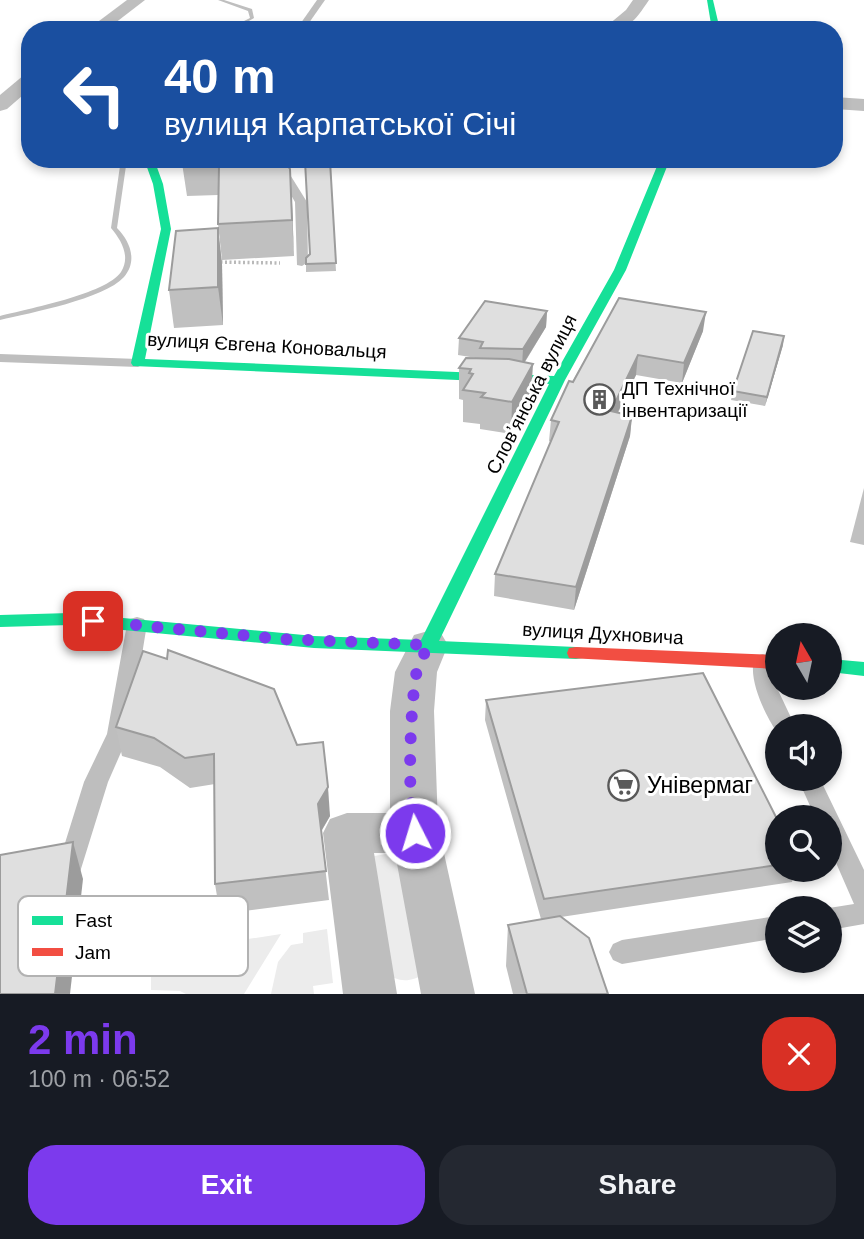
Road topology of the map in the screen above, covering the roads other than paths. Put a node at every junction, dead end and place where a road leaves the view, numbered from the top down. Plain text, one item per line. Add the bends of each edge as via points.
1 (137, 0) edge
2 (321, 0) edge
3 (641, 0) edge
4 (710, 0) edge
5 (108, 21) edge
6 (306, 21) edge
7 (622, 21) edge
8 (714, 21) edge
9 (21, 87) edge
10 (843, 104) edge
11 (0, 105) edge
12 (864, 106) edge
13 (152, 168) edge
14 (281, 168) edge
15 (661, 168) edge
16 (302, 262) road end
17 (0, 358) edge
18 (138, 362) junction
19 (558, 380) junction
20 (0, 621) edge
21 (138, 624) junction
22 (428, 645) junction
23 (765, 662) edge
24 (842, 667) edge
25 (864, 669) edge
26 (414, 830) junction
27 (842, 849) edge
28 (41, 875) edge
29 (864, 897) edge
30 (864, 913) edge
31 (842, 917) edge
32 (765, 929) edge
33 (622, 952) dead end
34 (370, 994) edge
35 (448, 994) edge

1 - 5 street
2 - 6 lane
3 - 7 street
4 - 8 street
9 - 11 street
10 - 12 street
13 - 18 street, вулиця Євгена Коновальця via 166,229
14 - 16 lane via 301,202
15 - 19 street, Словʼянська вулиця via 620,270
17 - 18 lane
18 - 19 street, вулиця Євгена Коновальця
19 - 22 street, Словʼянська вулиця
20 - 21 street, вулиця Духновича via 71,619
21 - 22 street, вулиця Духновича via 282,639
21 - 28 lane via 118,734 96,782 68,872
22 - 23 street, вулиця Духновича
22 - 26 street via 416,672 412,711
24 - 25 street
26 - 34 street via 347,833
26 - 35 street
27 - 29 lane
30 - 31 lane
32 - 33 lane

